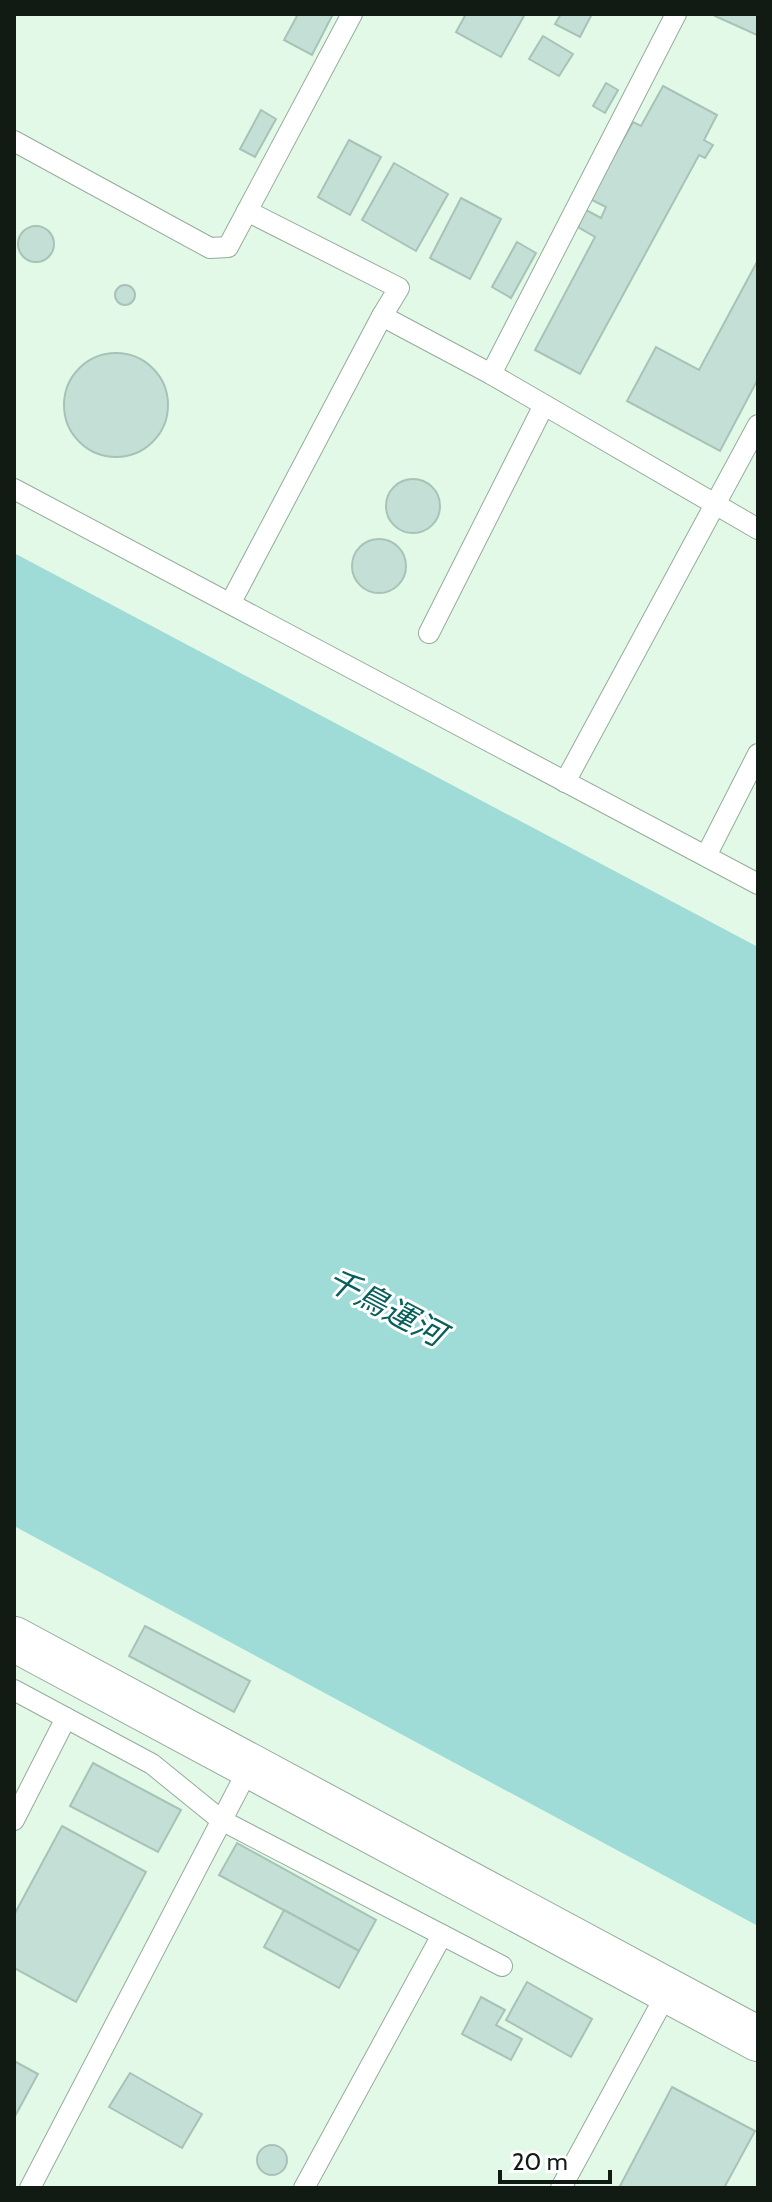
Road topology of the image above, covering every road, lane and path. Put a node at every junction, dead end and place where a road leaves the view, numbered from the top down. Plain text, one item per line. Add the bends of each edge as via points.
1 (352, 14) edge
2 (676, 14) edge
3 (14, 141) edge
4 (247, 211) junction
5 (382, 316) junction
6 (491, 374) junction
7 (544, 405) junction
8 (758, 425) edge
9 (14, 489) edge
10 (715, 504) junction
11 (758, 529) edge
12 (231, 602) junction
13 (429, 633) dead end
14 (758, 754) edge
15 (565, 782) junction
16 (706, 856) junction
17 (758, 884) edge
18 (14, 1639) edge
19 (14, 1690) edge
20 (66, 1718) junction
21 (250, 1766) junction
22 (14, 1820) edge
23 (221, 1820) junction
24 (442, 1935) junction
25 (502, 1966) dead end
26 (668, 1991) junction
27 (758, 2039) edge
28 (30, 2188) edge
29 (304, 2188) edge
30 (561, 2188) edge

1 - 4 lane
2 - 6 lane
3 - 4 lane via 210,248 228,247
4 - 5 lane via 399,288
5 - 6 lane
5 - 12 lane
6 - 7 lane
7 - 10 lane
7 - 13 lane
8 - 10 lane
9 - 12 lane
10 - 11 lane
10 - 15 lane
12 - 15 lane
14 - 16 lane
15 - 16 lane
16 - 17 lane
18 - 21 street
19 - 20 lane
20 - 22 lane
20 - 23 lane via 152,1764
21 - 23 lane
21 - 26 street
23 - 24 lane
23 - 28 lane
24 - 25 lane
24 - 29 lane
26 - 27 street
26 - 30 lane

